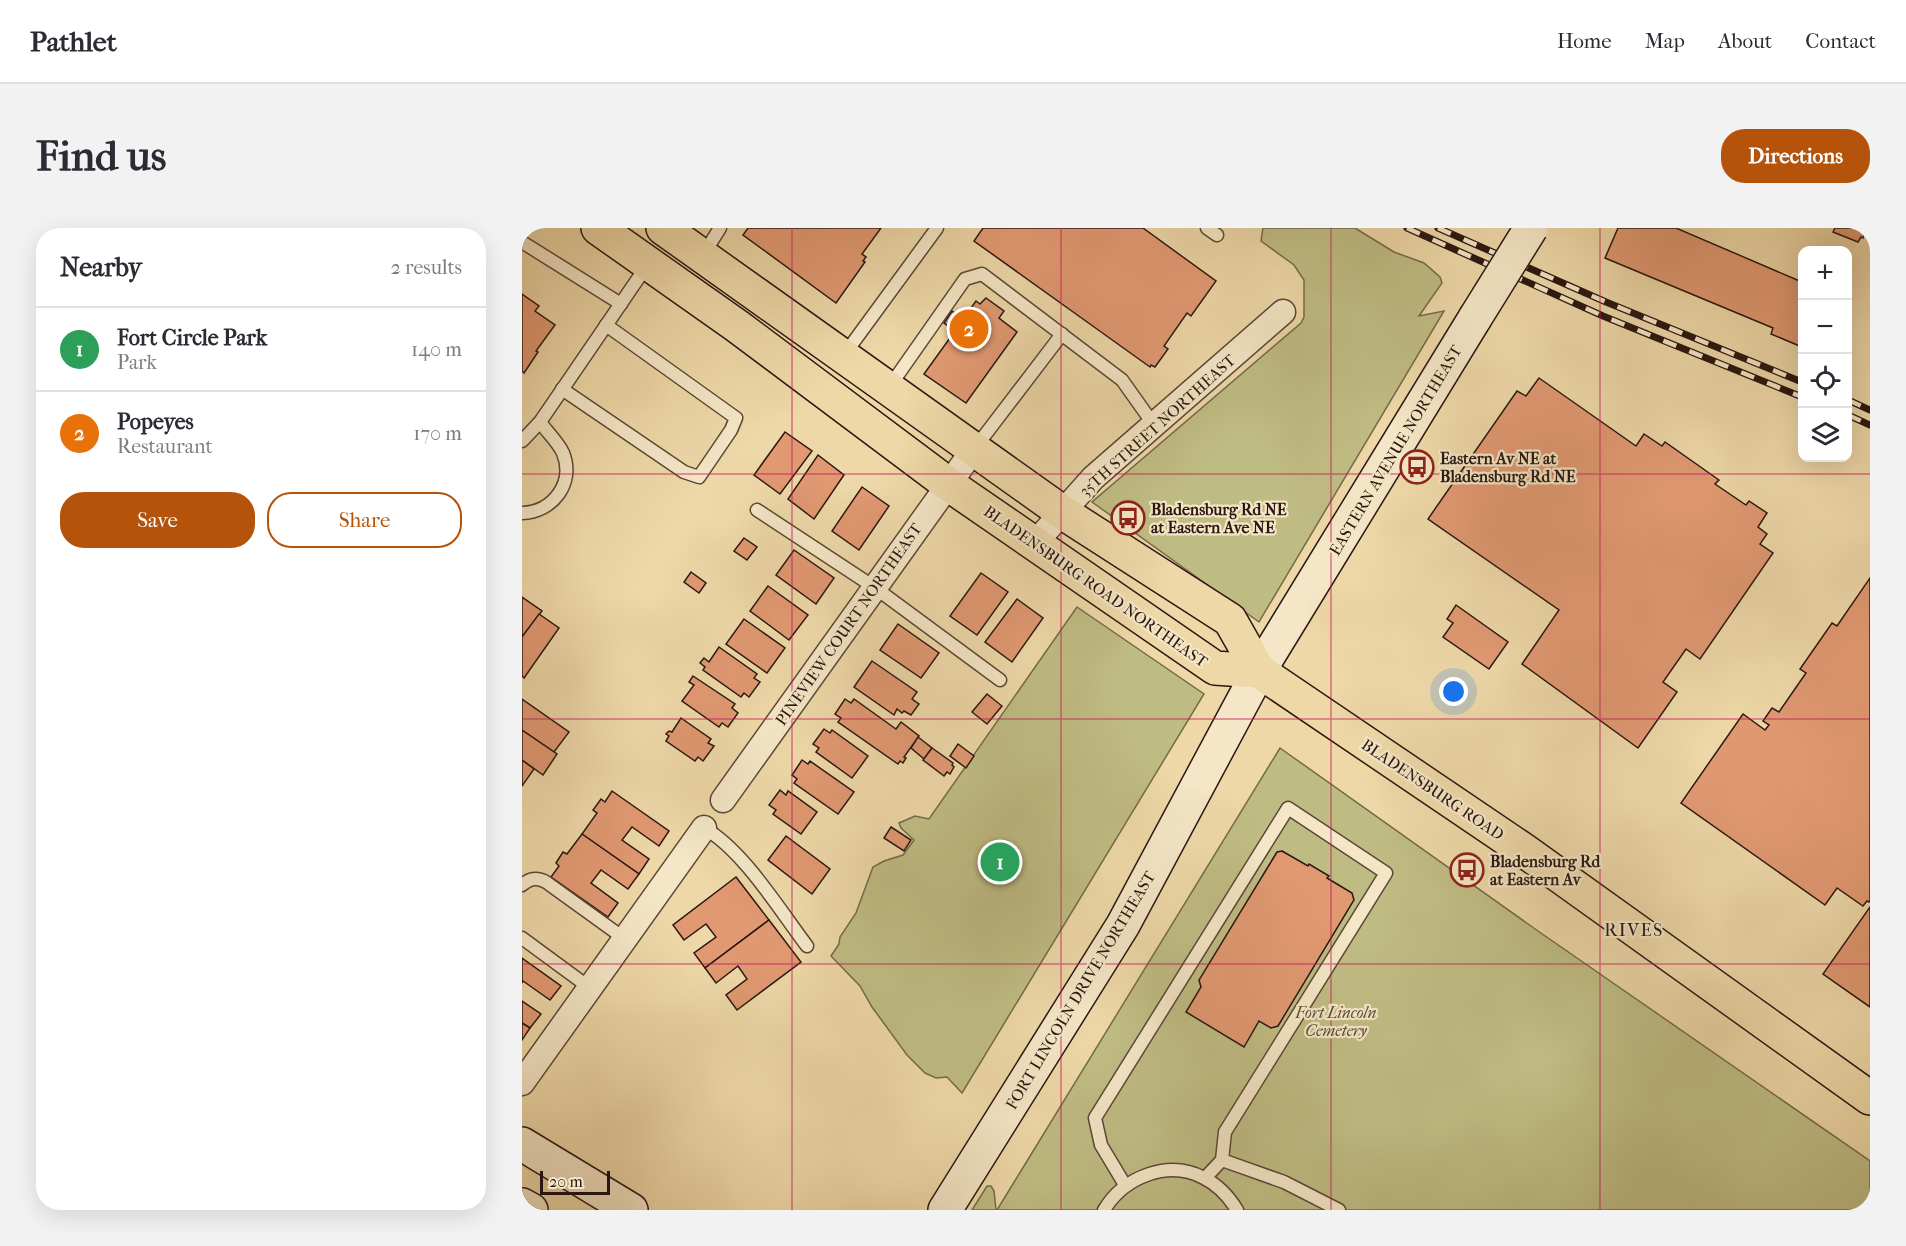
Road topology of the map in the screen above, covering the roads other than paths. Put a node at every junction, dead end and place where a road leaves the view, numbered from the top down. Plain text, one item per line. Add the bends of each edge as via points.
1 (598, 228) edge
2 (663, 228) edge
3 (720, 228) edge
4 (937, 228) edge
5 (1531, 228) edge
6 (522, 242) edge
7 (702, 256) junction
8 (648, 263) junction
9 (621, 304) junction
10 (1283, 312) dead end
11 (606, 325) junction
12 (1062, 334) junction
13 (843, 356) junction
14 (889, 388) junction
15 (562, 389) junction
16 (821, 389) junction
17 (540, 422) junction
18 (1154, 425) junction
19 (522, 441) edge
20 (974, 449) junction
21 (948, 483) junction
22 (758, 510) dead end
23 (1062, 512) junction
24 (522, 513) edge
25 (1035, 543) junction
26 (874, 587) junction
27 (1258, 671) junction
28 (1000, 680) dead end
29 (723, 801) dead end
30 (704, 828) joint
31 (522, 885) edge
32 (522, 938) edge
33 (625, 939) junction
34 (807, 945) dead end
35 (590, 988) junction
36 (522, 1083) edge
37 (1870, 1098) edge
38 (522, 1144) edge
39 (1222, 1161) junction
40 (1205, 1178) junction
41 (1125, 1185) junction
42 (522, 1205) edge
43 (531, 1210) edge
44 (632, 1210) edge
45 (945, 1210) edge
46 (1104, 1210) edge
47 (1237, 1210) edge
48 (1339, 1210) edge

1 - 8 main road, BLADENSBURG ROAD NORTHEAST
2 - 7 main road
3 - 7 lane
4 - 13 lane
5 - 27 street, EASTERN AVENUE NORTHEAST, bridge
6 - 9 lane
7 - 13 main road
8 - 9 lane
8 - 16 main road, BLADENSBURG ROAD NORTHEAST
9 - 11 lane
10 - 18 street, 35TH STREET NORTHEAST
11 - 15 lane
11 - 15 lane via 736,418 699,477 684,472
12 - 14 lane via 982,274 973,276 965,279
12 - 18 lane via 1122,380
12 - 20 lane
13 - 14 main road
13 - 16 main road
14 - 20 main road
15 - 17 lane
16 - 21 main road, BLADENSBURG ROAD NORTHEAST
17 - 19 lane
17 - 24 lane via 562,452 567,468 564,485 546,507
18 - 23 street, 35TH STREET NORTHEAST via 1093,478
20 - 21 street, PINEVIEW COURT NORTHEAST
20 - 23 main road
21 - 25 main road, BLADENSBURG ROAD NORTHEAST
21 - 26 street, PINEVIEW COURT NORTHEAST
22 - 26 lane
23 - 25 street, 35TH STREET NORTHEAST
23 - 27 main road via 1230,620
25 - 27 main road, BLADENSBURG ROAD NORTHEAST via 1215,668
26 - 28 lane
26 - 29 street, PINEVIEW COURT NORTHEAST
27 - 37 main road, BLADENSBURG ROAD via 1522,849
27 - 45 street, FORT LINCOLN DRIVE NORTHEAST via 1123,925
30 - 33 street
30 - 34 lane via 735,853
31 - 33 lane via 538,878 546,882
32 - 35 lane
33 - 35 street
35 - 36 street
38 - 44 street
39 - 40 lane
39 - 41 lane via 1225,1132 1386,873 1288,808 1095,1118 1101,1146
39 - 48 lane via 1284,1182
40 - 41 lane via 1170,1170 1147,1174
40 - 47 lane via 1224,1192
41 - 46 lane
42 - 43 street

